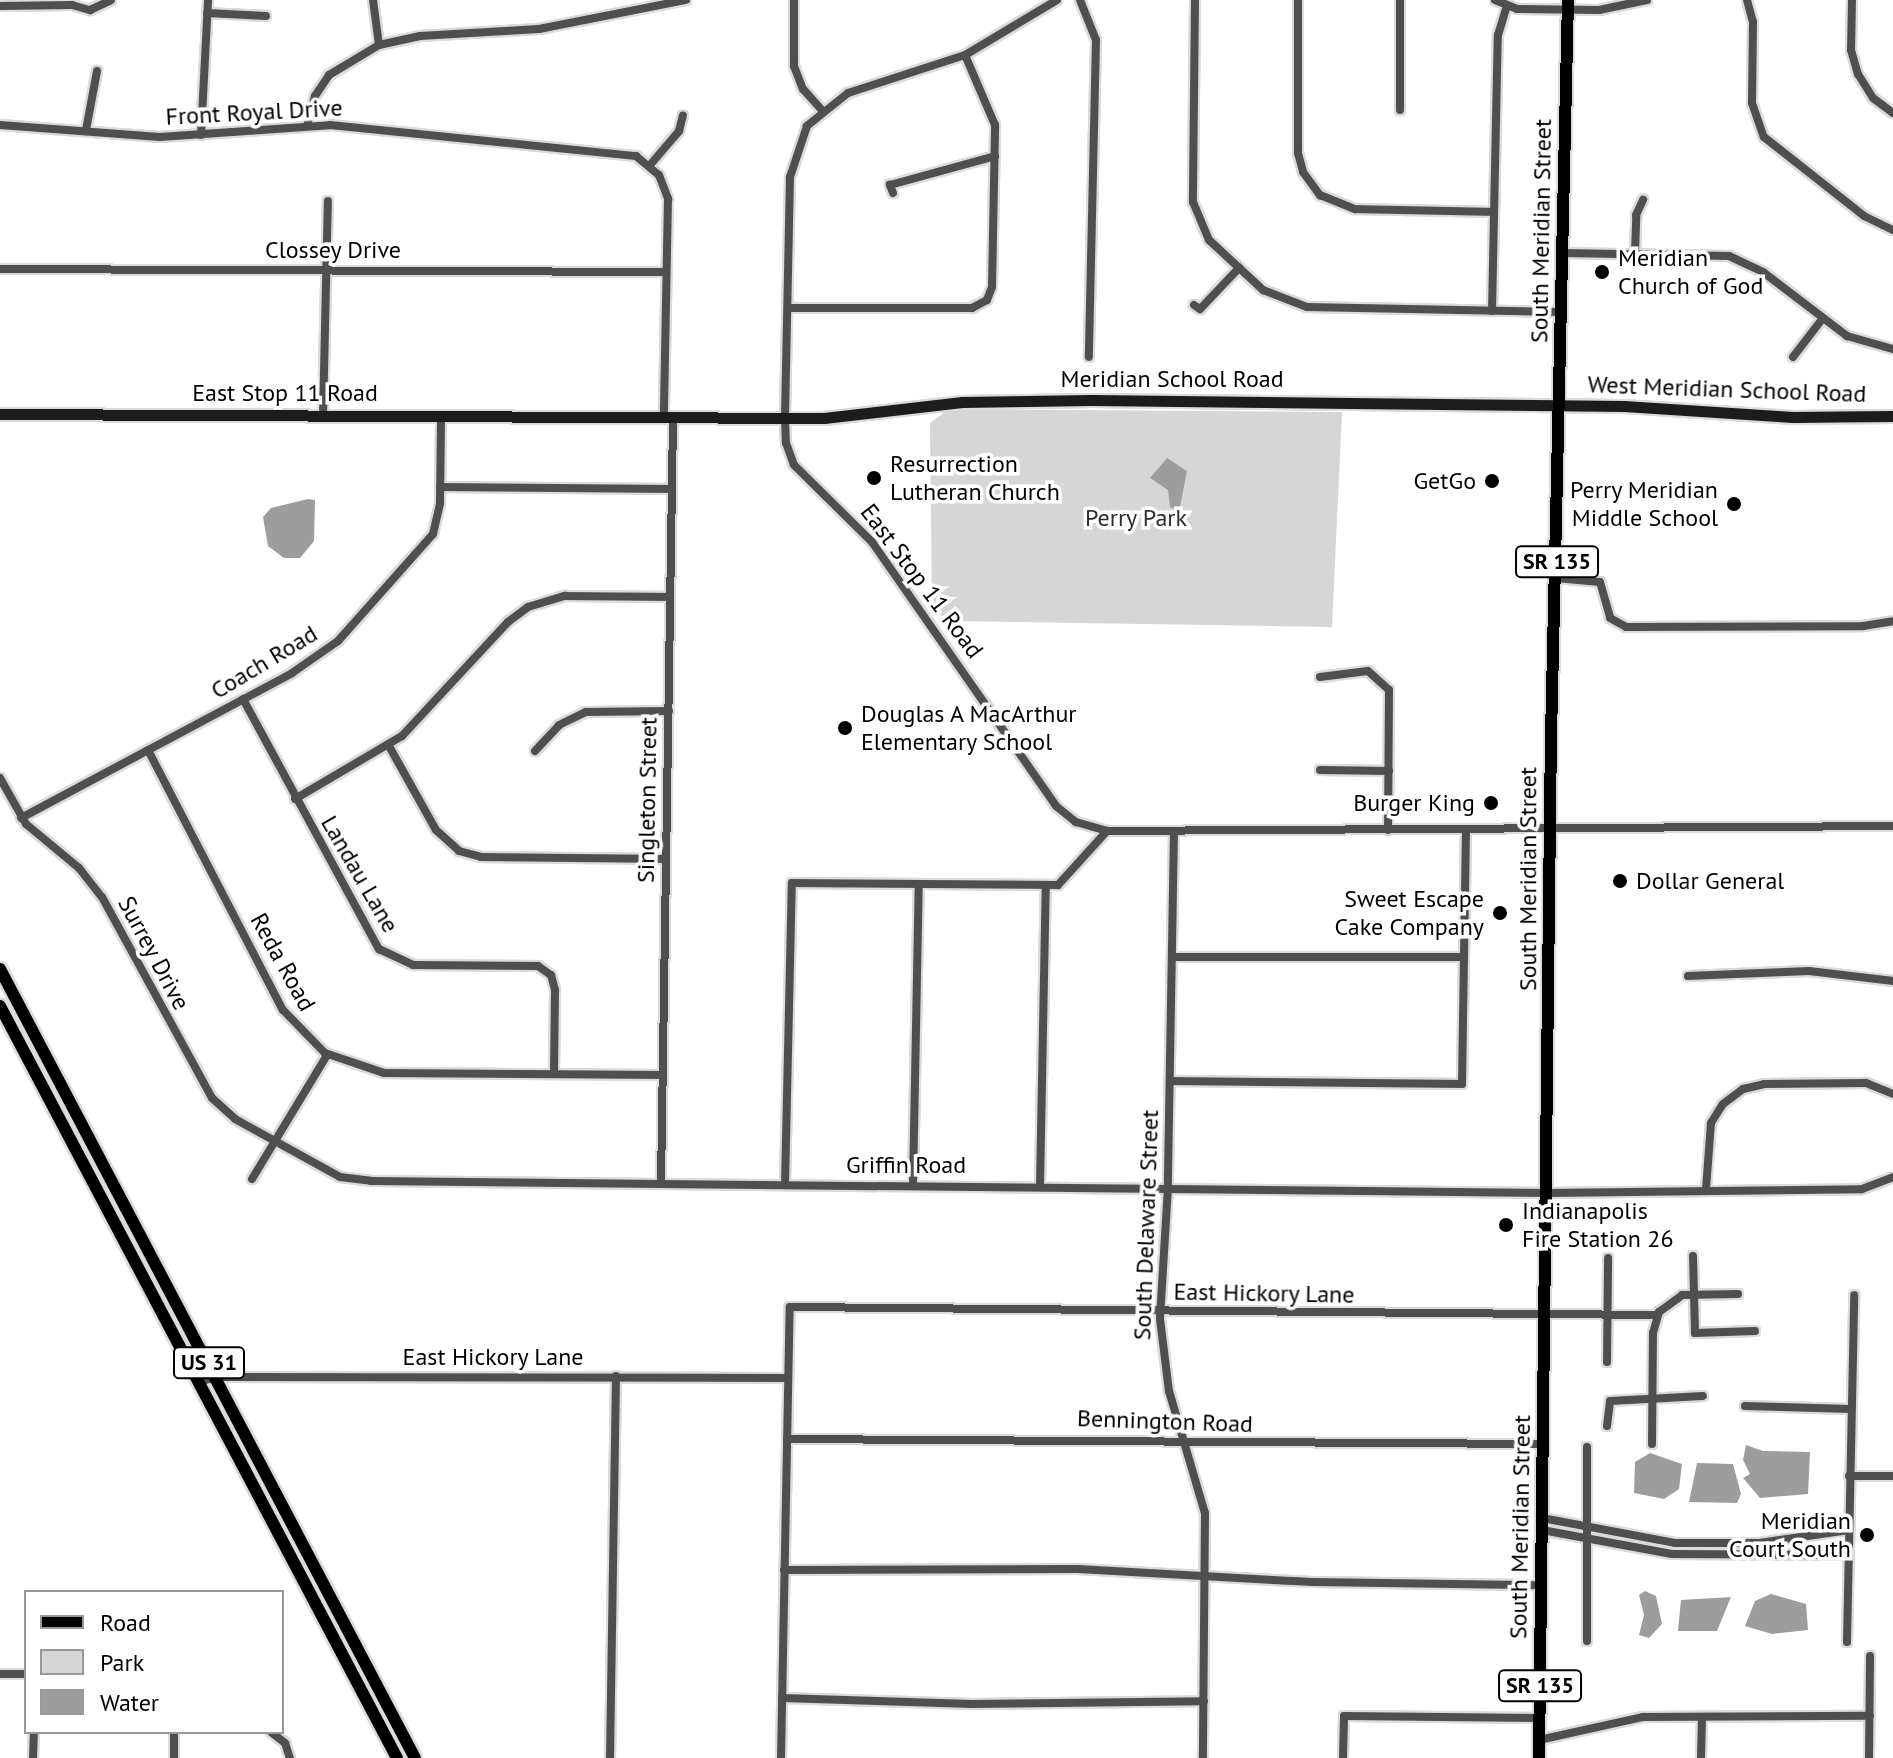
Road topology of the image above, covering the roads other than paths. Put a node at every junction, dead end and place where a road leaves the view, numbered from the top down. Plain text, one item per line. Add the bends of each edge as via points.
1 (111, 0) edge
2 (208, 0) edge
3 (373, 0) edge
4 (686, 0) edge
5 (794, 0) edge
6 (1057, 0) edge
7 (1080, 0) edge
8 (1195, 0) edge
9 (1298, 0) edge
10 (1400, 0) edge
11 (1495, 0) edge
12 (1647, 0) edge
13 (1747, 0) edge
14 (1852, 0) edge
15 (1568, 5) edge
16 (0, 6) edge
17 (1507, 6) junction
18 (207, 13) junction
19 (266, 16) dead end
20 (379, 45) junction
21 (965, 55) junction
22 (97, 71) dead end
23 (822, 110) junction
24 (1400, 110) dead end
25 (1893, 113) edge
26 (683, 115) dead end
27 (0, 125) edge
28 (307, 126) junction
29 (86, 130) junction
30 (201, 135) junction
31 (995, 156) junction
32 (650, 165) junction
33 (893, 193) dead end
34 (1643, 200) dead end
35 (328, 201) dead end
36 (1494, 212) junction
37 (1893, 230) edge
38 (1563, 253) junction
39 (1635, 253) junction
40 (1239, 268) junction
41 (0, 269) edge
42 (327, 270) junction
43 (666, 272) junction
44 (1194, 305) dead end
45 (788, 308) junction
46 (1492, 311) junction
47 (1561, 312) junction
48 (1823, 318) junction
49 (1893, 349) edge
50 (1089, 357) dead end
51 (1793, 357) dead end
52 (1559, 406) junction
53 (0, 414) edge
54 (323, 416) junction
55 (441, 416) junction
56 (1893, 416) edge
57 (668, 418) junction
58 (785, 418) junction
59 (440, 487) junction
60 (672, 489) junction
61 (1556, 578) junction
62 (670, 597) junction
63 (1893, 621) edge
64 (1320, 677) dead end
65 (243, 699) junction
66 (669, 711) junction
67 (389, 746) junction
68 (148, 750) junction
69 (535, 751) dead end
70 (1320, 770) dead end
71 (1389, 771) junction
72 (0, 778) edge
73 (295, 799) junction
74 (21, 818) junction
75 (1893, 826) edge
76 (1553, 829) junction
77 (1388, 830) junction
78 (1466, 830) junction
79 (1107, 831) junction
80 (1174, 831) junction
81 (666, 859) junction
82 (919, 885) junction
83 (1046, 886) junction
84 (1172, 957) junction
85 (1464, 957) junction
86 (0, 969) edge
87 (1688, 976) dead end
88 (1893, 981) edge
89 (0, 1006) edge
90 (327, 1055) junction
91 (554, 1074) junction
92 (663, 1075) junction
93 (1170, 1081) junction
94 (1893, 1094) edge
95 (274, 1142) junction
96 (1893, 1177) edge
97 (252, 1179) dead end
98 (661, 1183) junction
99 (785, 1184) junction
100 (913, 1184) junction
101 (1040, 1185) junction
102 (1168, 1187) junction
103 (1706, 1189) junction
104 (1547, 1193) junction
105 (1693, 1256) dead end
106 (1608, 1258) dead end
107 (1694, 1294) junction
108 (1738, 1294) dead end
109 (1854, 1295) dead end
110 (1160, 1310) junction
111 (1545, 1312) junction
112 (1607, 1314) junction
113 (1657, 1315) junction
114 (1755, 1331) dead end
115 (1607, 1362) dead end
116 (616, 1376) junction
117 (217, 1377) junction
118 (788, 1378) junction
119 (199, 1382) junction
120 (1703, 1396) dead end
121 (1652, 1398) junction
122 (1745, 1406) dead end
123 (1851, 1409) junction
124 (1607, 1426) dead end
125 (787, 1439) junction
126 (1185, 1441) junction
127 (1543, 1444) junction
128 (1652, 1444) dead end
129 (1587, 1447) dead end
130 (1849, 1476) junction
131 (1893, 1476) edge
132 (1542, 1524) junction
133 (1587, 1526) junction
134 (1849, 1530) junction
135 (1587, 1539) junction
136 (1848, 1555) junction
137 (784, 1570) junction
138 (1205, 1577) junction
139 (1541, 1585) junction
140 (1587, 1641) dead end
141 (1847, 1642) dead end
142 (1870, 1656) dead end
143 (0, 1674) edge
144 (24, 1674) edge
145 (782, 1698) junction
146 (1204, 1701) junction
147 (1870, 1716) junction
148 (1702, 1717) junction
149 (1539, 1718) junction
150 (34, 1734) edge
151 (174, 1734) edge
152 (274, 1734) edge
153 (1539, 1740) junction
154 (33, 1758) edge
155 (174, 1758) edge
156 (290, 1758) edge
157 (397, 1758) edge
158 (415, 1758) edge
159 (610, 1758) edge
160 (781, 1758) edge
161 (1203, 1758) edge
162 (1343, 1758) edge
163 (1539, 1758) edge
164 (1701, 1758) edge
165 (1869, 1758) edge

1 - 16 street via 90,10 72,5
2 - 18 street
3 - 20 street
4 - 20 street via 539,29 420,36
5 - 23 street via 794,66 803,89
6 - 21 street
7 - 50 street via 1096,40
8 - 40 street via 1192,190 1198,221
9 - 36 street via 1298,153 1309,183 1337,205
10 - 24 street
11 - 17 street
12 - 15 street via 1621,8
13 - 37 street via 1753,22 1752,103 1764,137 1864,216
14 - 25 street via 1851,50 1858,74 1873,98
15 - 17 street
15 - 38 main road, South Meridian Street / SR 135
17 - 36 street via 1498,35
18 - 19 street
18 - 30 street
20 - 28 street via 329,75 315,96
21 - 23 street via 848,93
21 - 31 street via 991,109
22 - 29 street
23 - 45 street via 807,126 793,159
26 - 32 street via 679,131
27 - 29 street, Front Royal Drive
28 - 30 street, Front Royal Drive
28 - 32 street, Front Royal Drive via 620,152
29 - 30 street, Front Royal Drive via 145,137
31 - 33 street via 890,185
31 - 45 street via 992,287 985,302 972,308
32 - 43 street, Singleton Street via 667,196
34 - 39 street via 1636,215
35 - 42 street
36 - 46 street
38 - 39 street
38 - 47 main road, South Meridian Street / SR 135
39 - 48 street via 1729,256 1763,272
40 - 44 street via 1200,309
40 - 46 street via 1288,304
41 - 42 street, Clossey Drive
42 - 43 street, Clossey Drive
42 - 54 street
43 - 57 street, Singleton Street
45 - 58 street
46 - 47 street
47 - 52 main road, South Meridian Street / SR 135
48 - 49 street via 1866,345
48 - 51 street
52 - 56 main road, West Meridian School Road
52 - 58 main road, Meridian School Road via 987,400
52 - 61 main road, South Meridian Street / SR 135
53 - 54 main road, East Stop 11 Road
54 - 55 main road, East Stop 11 Road
55 - 57 main road, East Stop 11 Road
55 - 59 street, Coach Road
57 - 58 main road, East Stop 11 Road
57 - 60 street, Singleton Street
58 - 79 street, East Stop 11 Road via 786,447 796,468 872,542 1056,806 1082,825
59 - 60 street
59 - 65 street, Coach Road via 433,534 351,628 306,665
60 - 62 street, Singleton Street
61 - 63 street via 1600,582 1610,618 1626,627 1863,626
61 - 76 main road, South Meridian Street / SR 135
62 - 66 street, Singleton Street
62 - 67 street via 565,596 528,607
64 - 71 street via 1368,671 1383,680 1391,699
65 - 68 street, Coach Road
65 - 73 street, Landau Lane
66 - 69 street via 586,712 559,725
66 - 81 street, Singleton Street
67 - 73 street
67 - 81 street via 436,830 459,851 481,857
68 - 74 street, Coach Road
68 - 90 street, Reda Road via 283,1010
70 - 71 street
71 - 77 street
72 - 74 street, Surrey Drive
73 - 91 street, Landau Lane via 367,935 384,954 413,965 538,966 551,975
74 - 95 street, Surrey Drive via 97,890 206,1091 230,1115
75 - 76 street, East Stop 11 Road
76 - 78 street, East Stop 11 Road
76 - 104 main road, South Meridian Street / SR 135
77 - 78 street, East Stop 11 Road
77 - 80 street, East Stop 11 Road
78 - 85 street
79 - 80 street, East Stop 11 Road
79 - 83 street via 1058,885
80 - 84 street, South Delaware Street
81 - 92 street, Singleton Street
82 - 83 street
82 - 99 street via 792,883
82 - 100 street
83 - 101 street
84 - 85 street
84 - 93 street, South Delaware Street
85 - 93 street via 1462,1084
86 - 117 main road, US 31
87 - 88 street via 1809,971
89 - 119 main road, US 31
90 - 91 street, Reda Road via 384,1073
90 - 95 street
91 - 92 street, Reda Road
92 - 98 street, Singleton Street
93 - 102 street, South Delaware Street
94 - 103 street via 1866,1083 1758,1084 1732,1095 1713,1117 1706,1141
95 - 97 street
95 - 98 street, Griffin Road via 322,1171 358,1180
96 - 103 street, Griffin Road via 1872,1187
98 - 99 street, Griffin Road
99 - 100 street, Griffin Road
100 - 101 street, Griffin Road
101 - 102 street, Griffin Road
102 - 104 street, Griffin Road
102 - 110 street, South Delaware Street
103 - 104 street, Griffin Road
104 - 111 main road, South Meridian Street / SR 135
105 - 107 street
106 - 112 street
107 - 108 street
107 - 113 street via 1673,1299
107 - 114 street via 1695,1333
109 - 123 street
110 - 111 street, East Hickory Lane
110 - 118 street, East Hickory Lane via 790,1307
110 - 126 street, South Delaware Street via 1167,1382
111 - 112 street, East Hickory Lane
111 - 127 main road, South Meridian Street / SR 135
112 - 113 street, East Hickory Lane
112 - 115 street
113 - 121 street
116 - 117 street, East Hickory Lane
116 - 118 street, East Hickory Lane
116 - 159 street
117 - 119 street, East Hickory Lane
117 - 158 main road, US 31
118 - 125 street
119 - 157 main road, US 31
120 - 121 street
121 - 124 street via 1608,1402
121 - 128 street
122 - 123 street
123 - 130 street
125 - 126 street, Bennington Road
125 - 137 street
126 - 127 street, Bennington Road
126 - 138 street, South Delaware Street via 1204,1507
127 - 132 main road, South Meridian Street / SR 135
129 - 133 street
130 - 131 street
130 - 134 street
132 - 133 street
132 - 135 street
132 - 139 main road, South Meridian Street / SR 135
133 - 134 street via 1675,1543 1759,1543
133 - 135 street
134 - 136 street
135 - 136 street via 1672,1554
135 - 140 street
136 - 141 street
137 - 138 street via 1078,1569
137 - 145 street
138 - 139 street
138 - 146 street, South Delaware Street
139 - 149 main road, South Meridian Street / SR 135
142 - 147 street
143 - 144 street
145 - 146 street via 998,1704
145 - 160 street
146 - 161 street, South Delaware Street
147 - 148 street
147 - 165 street
148 - 153 street via 1634,1718
148 - 164 street
149 - 153 main road, South Meridian Street / SR 135
149 - 162 street via 1344,1716
150 - 154 street
151 - 155 street
152 - 156 street via 285,1743
153 - 163 main road, South Meridian Street / SR 135

